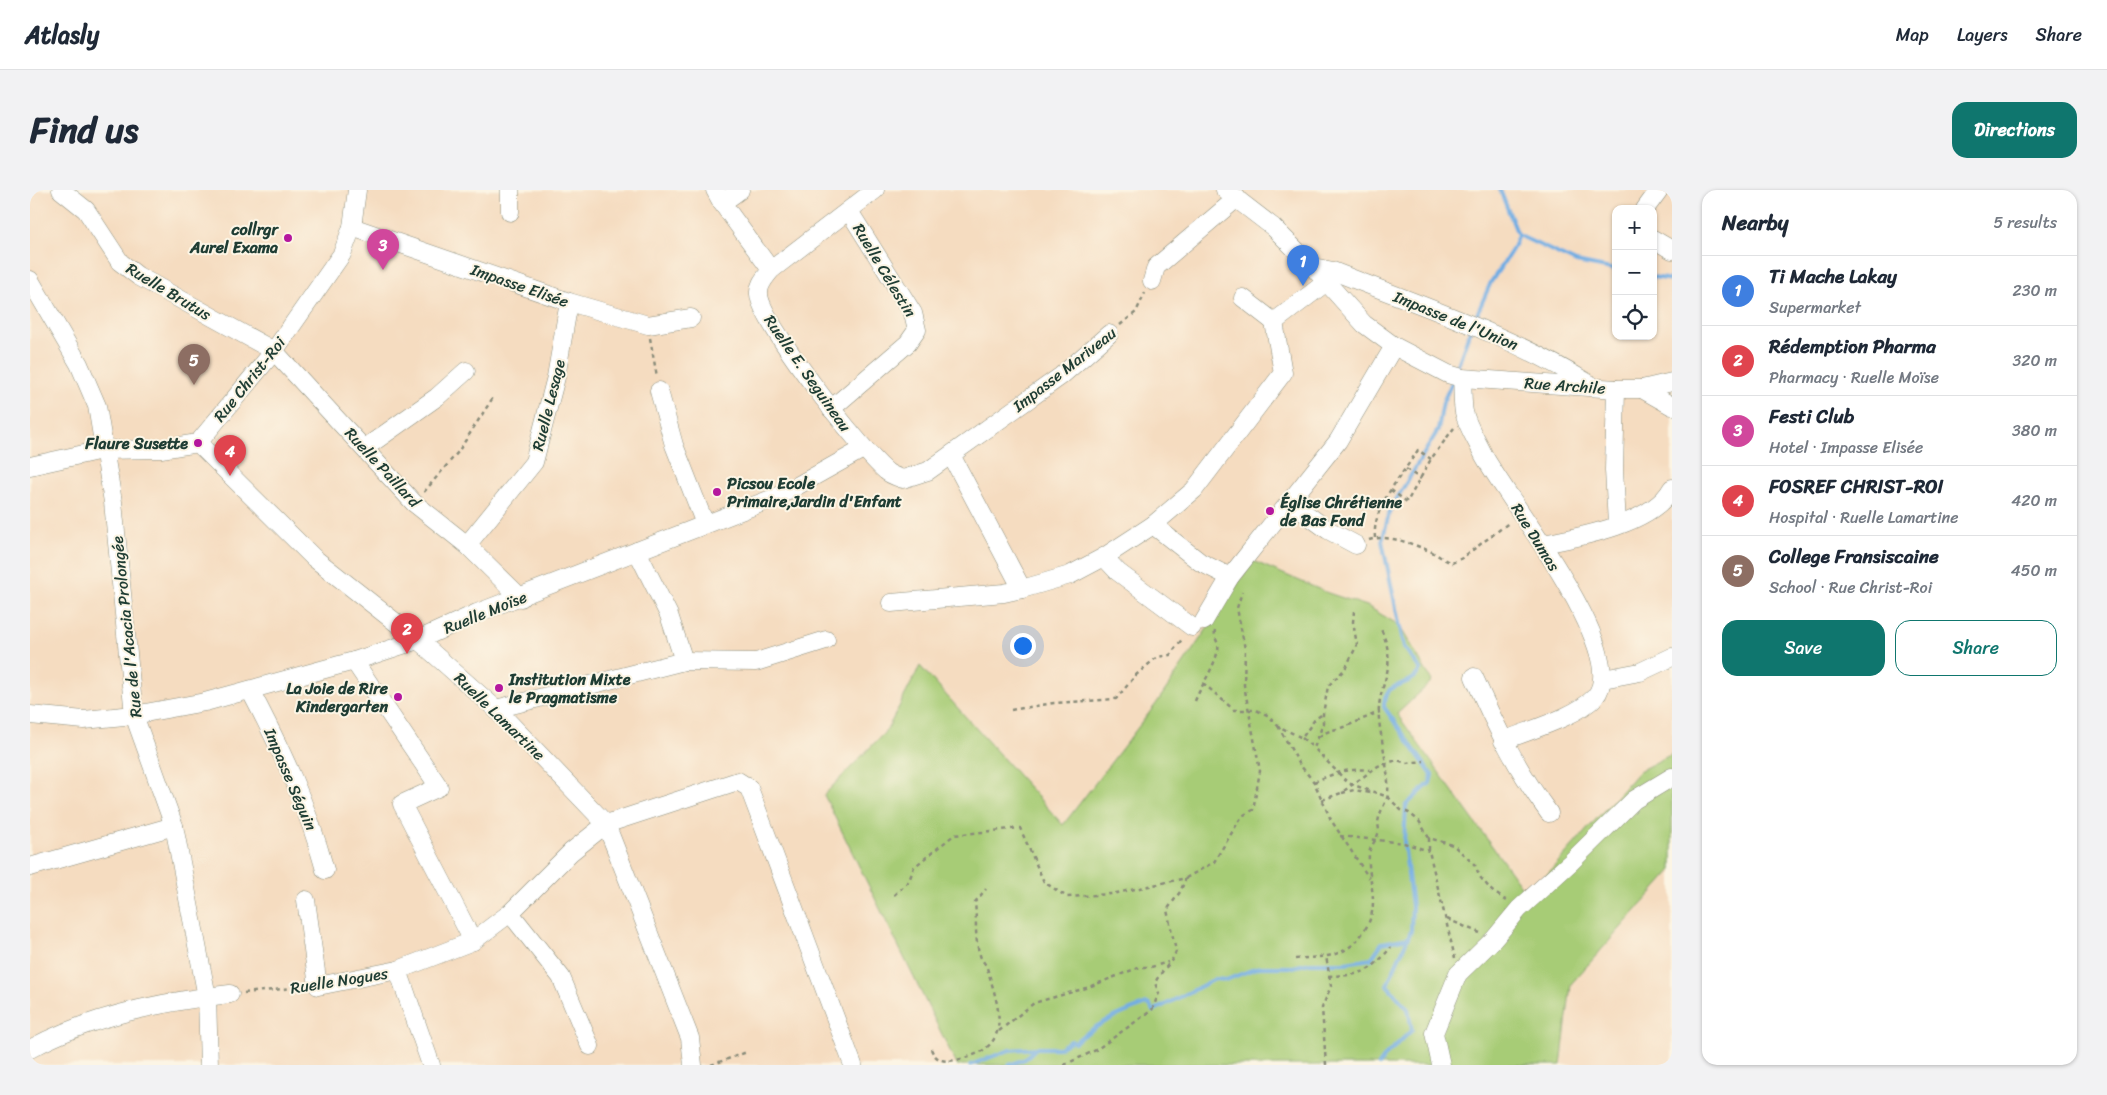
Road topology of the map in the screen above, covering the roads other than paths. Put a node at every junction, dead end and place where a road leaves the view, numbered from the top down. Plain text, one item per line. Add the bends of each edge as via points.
1 (61, 190) edge
2 (357, 190) edge
3 (510, 190) edge
4 (740, 190) edge
5 (875, 190) edge
6 (1659, 190) edge
7 (1667, 190) edge
8 (1672, 193) edge
9 (1231, 194) edge
10 (718, 197) edge
11 (1648, 205) edge
12 (849, 211) junction
13 (510, 212) dead end
14 (352, 228) junction
15 (1657, 241) edge
16 (1672, 250) edge
17 (1313, 267) junction
18 (771, 270) junction
19 (30, 280) edge
20 (1152, 281) road end
21 (1326, 283) junction
22 (1243, 298) dead end
23 (569, 302) junction
24 (691, 318) dead end
25 (1274, 322) junction
26 (1109, 334) road end
27 (1394, 346) junction
28 (274, 351) junction
29 (466, 371) dead end
30 (1456, 376) junction
31 (1672, 382) edge
32 (1594, 387) junction
33 (1616, 389) junction
34 (1642, 389) junction
35 (659, 391) road end
36 (1672, 406) edge
37 (831, 409) junction
38 (198, 443) junction
39 (365, 448) junction
40 (863, 449) junction
41 (102, 450) junction
42 (950, 455) junction
43 (30, 466) edge
44 (1672, 488) edge
45 (1291, 503) junction
46 (705, 524) junction
47 (1617, 524) junction
48 (1153, 525) junction
49 (1543, 544) junction
50 (466, 545) junction
51 (1356, 545) dead end
52 (636, 551) junction
53 (1104, 557) junction
54 (1230, 577) junction
55 (1022, 589) junction
56 (521, 598) junction
57 (891, 603) dead end
58 (418, 640) junction
59 (826, 640) dead end
60 (1672, 657) edge
61 (354, 661) junction
62 (684, 661) junction
63 (1474, 676) dead end
64 (1604, 679) junction
65 (250, 690) junction
66 (496, 709) junction
67 (30, 714) edge
68 (134, 715) junction
69 (1502, 741) junction
70 (1672, 777) edge
71 (1549, 813) dead end
72 (606, 824) junction
73 (174, 826) junction
74 (30, 867) edge
75 (325, 870) dead end
76 (306, 900) dead end
77 (510, 913) junction
78 (472, 941) junction
79 (398, 970) junction
80 (230, 994) road end
81 (207, 997) junction
82 (590, 1046) dead end
83 (30, 1049) edge
84 (209, 1065) edge
85 (431, 1065) edge
86 (693, 1065) edge
87 (853, 1065) edge
88 (1441, 1065) edge

1 - 28 street, Ruelle Brutus via 86,210 120,262 138,276
2 - 14 street, Rue Christ-Roi
3 - 13 street
4 - 10 street
5 - 12 street
6 - 11 street
7 - 8 street
9 - 17 street, Rue Archile via 1273,227
9 - 20 street via 1156,267
10 - 18 street
12 - 18 street
12 - 37 street, Ruelle Célestin via 913,314 917,330 908,343
14 - 23 street, Impasse Elisée
14 - 28 street, Rue Christ-Roi via 342,254
15 - 16 street
17 - 21 street, Rue Archile
17 - 32 street, Impasse de l'Union via 1333,271 1472,324 1551,360
18 - 37 street, Ruelle E. Seguineau via 761,284 759,294 772,325
19 - 41 street, Rue de l'Acacia Prolongée via 74,356 89,389 96,406
21 - 25 street
21 - 27 street, Rue Archile via 1364,324
22 - 25 street
23 - 24 street, Impasse Elisée via 648,325
23 - 50 street, Ruelle Lesage via 556,377 534,462
25 - 48 street via 1283,373 1194,490
26 - 42 street, Impasse Mariveau via 1061,376
27 - 30 street, Rue Archile
27 - 45 street via 1338,442
28 - 38 street, Rue Christ-Roi
28 - 39 street, Ruelle Paillard
29 - 39 street via 437,397
30 - 32 street, Rue Archile
30 - 49 street, Rue Dumas via 1464,413 1484,456
31 - 34 street, Rue Archile
32 - 33 street, Rue Archile
33 - 34 street, Rue Archile
33 - 47 street via 1614,470
34 - 36 street
35 - 46 street via 674,445
37 - 40 street, Ruelle E. Seguineau
38 - 41 street via 161,449
38 - 58 street, Ruelle Lamartine via 314,558
39 - 50 street, Ruelle Paillard via 414,503
40 - 42 street, Impasse Mariveau via 887,472 903,479 928,471
40 - 46 street, Ruelle Moïse via 779,496
41 - 43 street
41 - 68 street, Rue de l'Acacia Prolongée via 113,502
42 - 55 street
44 - 47 street via 1651,511
45 - 51 street via 1328,530
45 - 54 street
46 - 52 street, Ruelle Moïse
47 - 49 street via 1594,534
48 - 53 street
48 - 54 street via 1200,562
49 - 64 street, Rue Dumas via 1592,629
50 - 56 street, Ruelle Paillard
52 - 56 street, Ruelle Moïse
52 - 62 street via 669,615
53 - 54 street via 1118,572 1198,624
53 - 55 street via 1070,575
55 - 57 street via 1004,594
56 - 58 street, Ruelle Moïse via 477,613
58 - 61 street, Ruelle Moïse
58 - 66 street, Ruelle Lamartine
59 - 62 street via 756,662
60 - 64 street via 1640,672
61 - 65 street, Ruelle Moïse
61 - 78 street via 439,787 402,804
62 - 66 street
63 - 69 street
64 - 69 street via 1595,697 1571,714
65 - 68 street, Ruelle Moïse
65 - 75 street, Impasse Séguin via 288,763 312,824
66 - 72 street, Ruelle Lamartine
67 - 68 street, Ruelle Moïse via 84,720
68 - 73 street, Rue de l'Acacia Prolongée
69 - 71 street
70 - 88 street via 1634,800 1519,910 1458,974 1434,1033
72 - 77 street, Ruelle Nogues via 572,852
72 - 86 street, Ruelle Lamartine via 690,1038
72 - 87 street via 738,781 750,788
73 - 74 street
73 - 81 street, Rue de l'Acacia Prolongée
76 - 79 street, Ruelle Nogues via 318,986
77 - 78 street, Ruelle Nogues
77 - 82 street via 561,977
78 - 79 street, Ruelle Nogues
79 - 85 street
80 - 81 street
81 - 83 street via 104,1018
81 - 84 street, Rue de l'Acacia Prolongée

